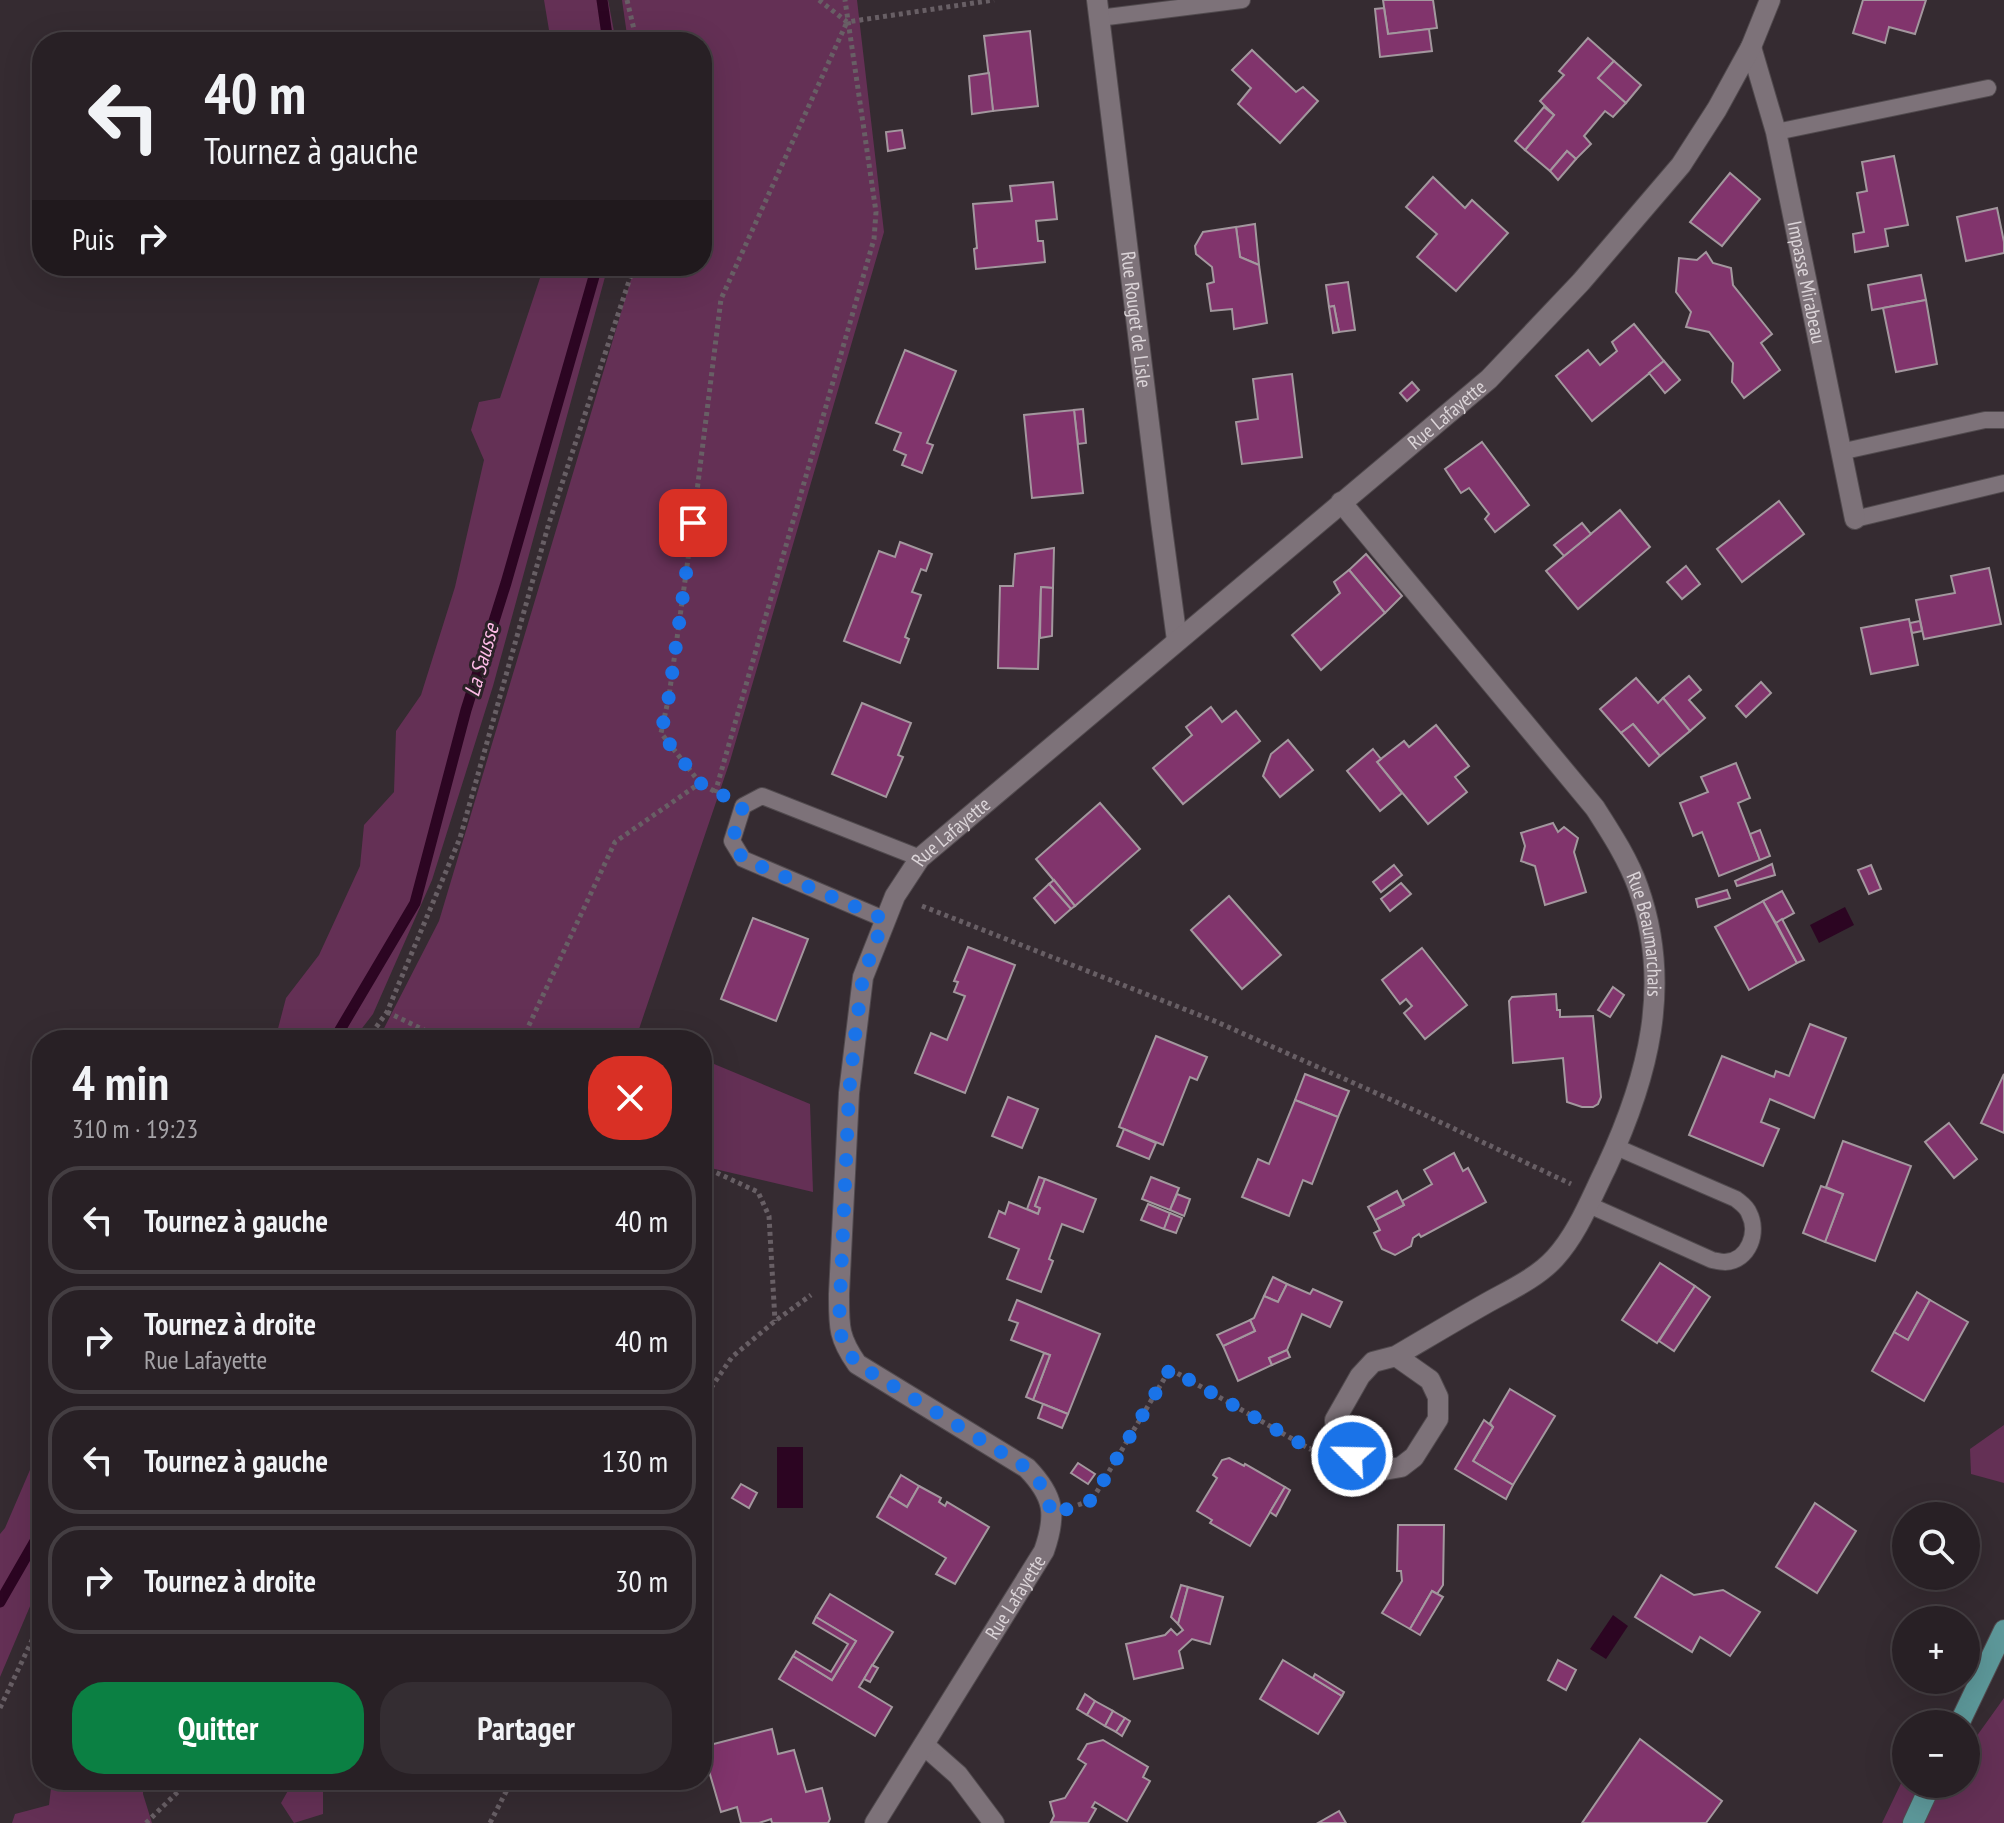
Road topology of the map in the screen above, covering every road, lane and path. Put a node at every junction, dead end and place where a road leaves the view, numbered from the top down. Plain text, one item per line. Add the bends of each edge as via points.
1 (627, 0) edge
2 (819, 0) edge
3 (845, 0) edge
4 (994, 0) edge
5 (1242, 0) edge
6 (1770, 0) edge
7 (1098, 9) edge
8 (847, 22) junction
9 (635, 32) edge
10 (1751, 47) junction
11 (1988, 88) dead end
12 (1776, 132) junction
13 (631, 276) edge
14 (2004, 420) edge
15 (1840, 452) junction
16 (2004, 483) edge
17 (1341, 502) junction
18 (1855, 519) joint
19 (1177, 640) junction
20 (700, 783) junction
21 (715, 793) junction
22 (743, 806) junction
23 (920, 858) junction
24 (895, 896) junction
25 (884, 919) junction
26 (387, 1012) junction
27 (374, 1030) edge
28 (424, 1030) edge
29 (527, 1030) edge
30 (1616, 1147) junction
31 (712, 1171) edge
32 (1591, 1200) junction
33 (839, 1294) junction
34 (775, 1321) junction
35 (1396, 1356) junction
36 (712, 1386) edge
37 (1336, 1437) junction
38 (1051, 1515) junction
39 (2004, 1630) edge
40 (32, 1640) edge
41 (0, 1708) edge
42 (1966, 1710) edge
43 (924, 1745) junction
44 (180, 1790) edge
45 (507, 1790) edge
46 (1925, 1798) edge
47 (146, 1823) edge
48 (490, 1823) edge
49 (875, 1823) edge
50 (994, 1823) edge
51 (1913, 1823) edge

1 - 9 path
2 - 8 path
3 - 8 path
4 - 8 path
5 - 7 lane
6 - 10 street, Rue Lafayette
7 - 19 street, Rue Rouget de Lisle
8 - 20 path via 721,299 661,733
8 - 21 path via 876,212 874,239
10 - 12 street, Impasse Mirabeau
10 - 17 street, Rue Lafayette via 1681,165 1581,282 1489,379
11 - 12 lane
12 - 15 street, Impasse Mirabeau
13 - 26 path via 549,523 460,838
14 - 15 lane
15 - 18 street, Impasse Mirabeau
16 - 18 lane
17 - 19 street, Rue Lafayette
17 - 30 street, Rue Beaumarchais via 1595,808 1638,888 1656,971 1654,1015 1647,1059
19 - 23 street, Rue Lafayette
20 - 21 path
20 - 29 path via 615,842
21 - 22 path
22 - 23 lane via 762,796
22 - 25 lane via 732,841 743,859
23 - 24 street, Rue Lafayette
24 - 25 street, Rue Lafayette
24 - 32 path via 1217,1022 1423,1114
25 - 33 street, Rue Lafayette via 863,977 856,1028
26 - 27 path
26 - 28 path
30 - 32 street, Rue Beaumarchais
30 - 32 lane via 1736,1199 1748,1209 1754,1226 1751,1244 1728,1262 1712,1260
31 - 34 path via 758,1192 769,1216
32 - 35 street, Rue Beaumarchais via 1555,1258 1524,1282
33 - 34 path via 811,1295
33 - 38 street, Rue Lafayette via 843,1345 857,1364 1027,1468 1049,1497
34 - 36 path via 732,1357
35 - 37 street, Rue Beaumarchais via 1373,1362 1360,1376 1335,1420
35 - 37 street via 1430,1380 1438,1397 1438,1419 1414,1457 1401,1467 1384,1470 1344,1451
37 - 38 path via 1310,1449 1170,1369 1092,1500
38 - 43 street, Rue Lafayette via 1044,1551
39 - 42 main road
40 - 41 path
43 - 49 street, Rue Lafayette
43 - 50 street via 958,1775
44 - 47 path
45 - 48 path
46 - 51 main road

